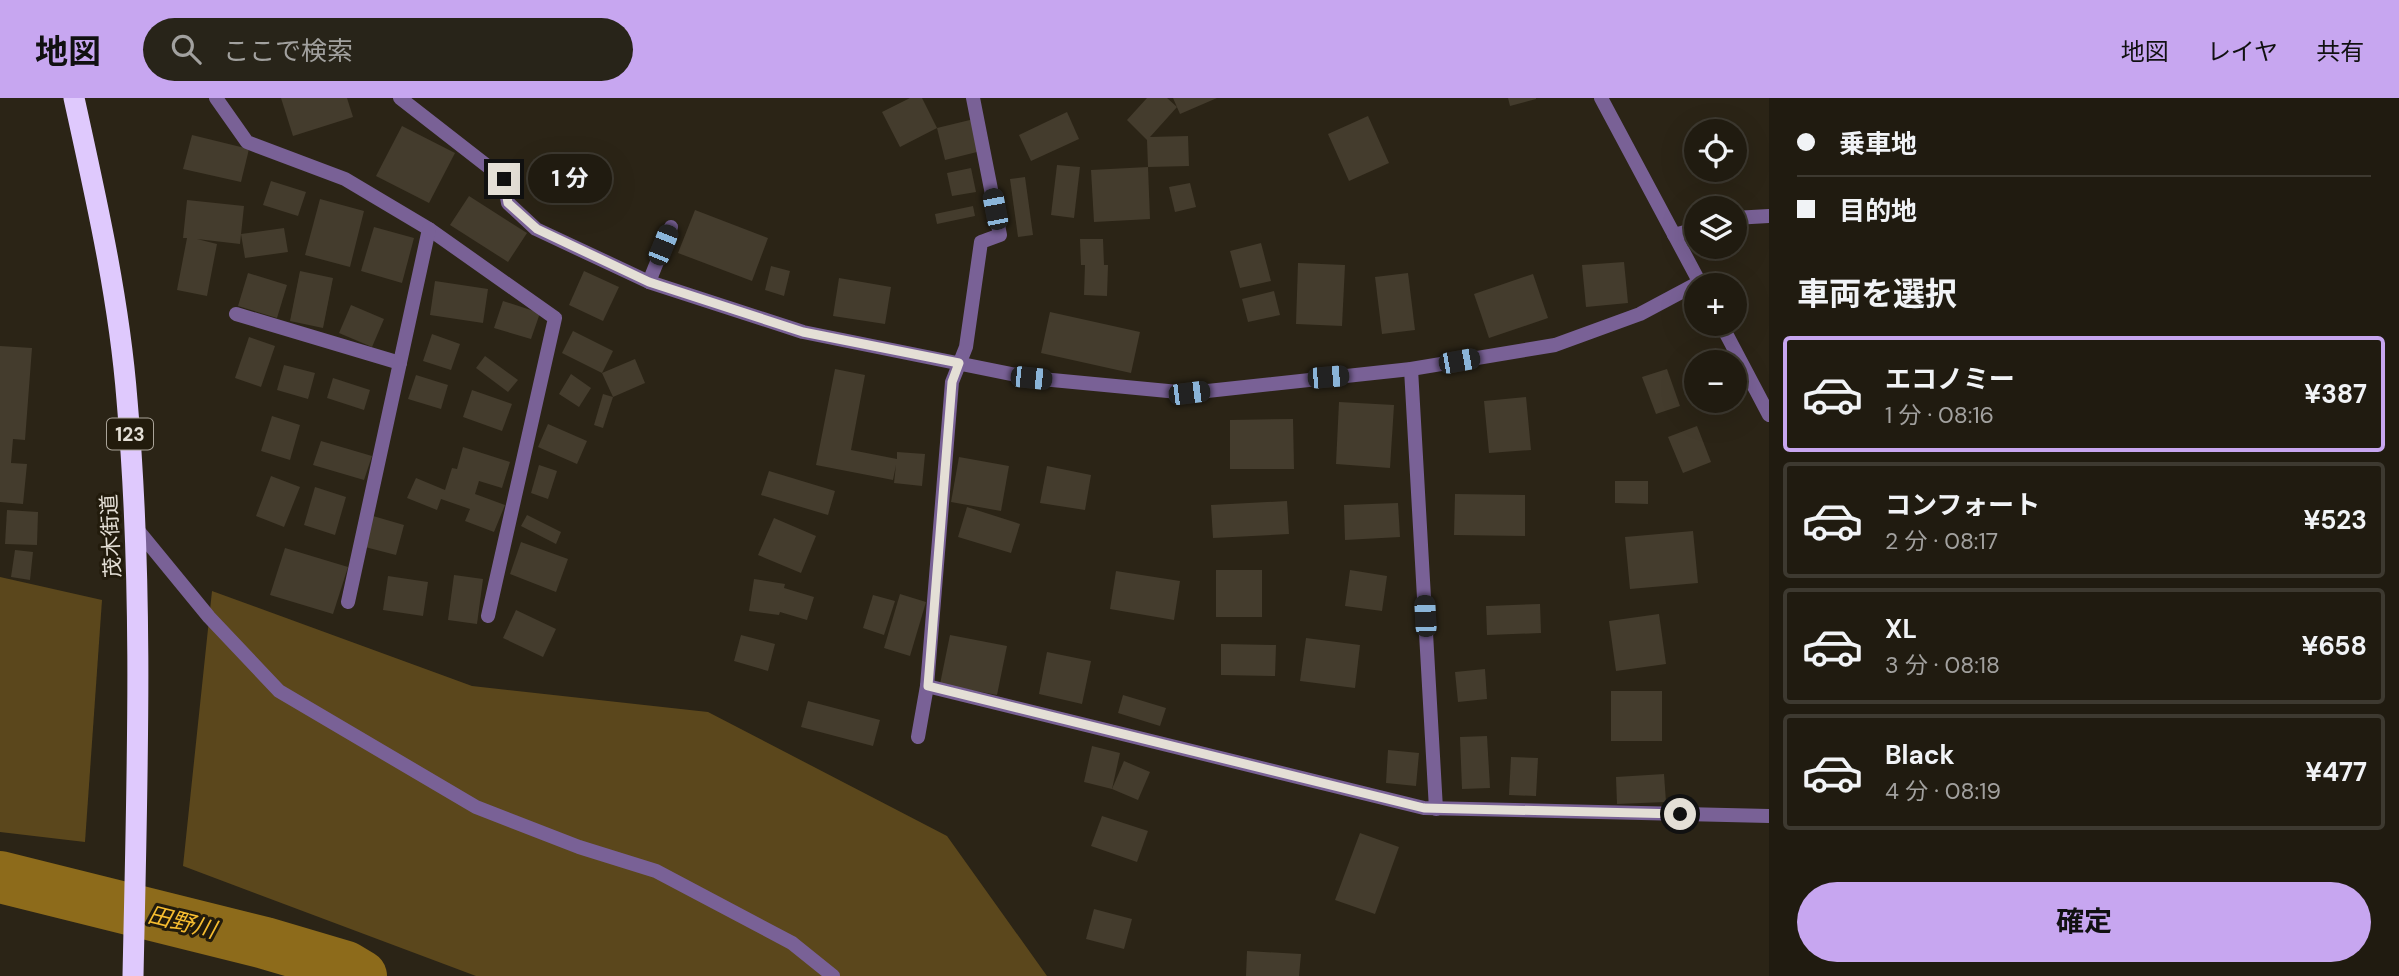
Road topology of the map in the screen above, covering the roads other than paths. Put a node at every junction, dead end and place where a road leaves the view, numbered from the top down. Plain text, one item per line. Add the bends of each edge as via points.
1 (74, 98) edge
2 (216, 98) edge
3 (400, 98) edge
4 (973, 98) edge
5 (1601, 98) edge
6 (1769, 216) edge
7 (1747, 217) edge
8 (671, 227) dead end
9 (429, 229) junction
10 (1684, 232) edge
11 (1674, 235) junction
12 (1694, 273) edge
13 (649, 282) junction
14 (1684, 292) edge
15 (236, 314) dead end
16 (1727, 336) edge
17 (400, 363) junction
18 (959, 363) junction
19 (1411, 369) junction
20 (1769, 415) edge
21 (136, 528) junction
22 (348, 602) dead end
23 (488, 616) dead end
24 (928, 686) junction
25 (918, 737) dead end
26 (1436, 808) junction
27 (1769, 816) edge
28 (133, 976) edge
29 (833, 976) edge

1 - 21 highway, 茂木街道 / 123 via 106,243 127,397
2 - 9 street via 247,142 345,179
3 - 13 street via 504,179 508,203 537,229
4 - 18 street via 1000,235 981,242 966,347
5 - 11 street
6 - 7 street
8 - 13 street
9 - 17 street
9 - 23 street via 555,318
10 - 11 street
11 - 12 street
13 - 18 street via 803,332
14 - 19 street via 1640,314 1555,345
15 - 17 street
16 - 20 street
17 - 22 street
18 - 19 street via 1031,378 1189,393
18 - 24 street via 952,382
19 - 26 street
21 - 28 highway, 茂木街道 / 123 via 140,642
21 - 29 street via 209,617 279,691 476,807 656,871 792,943
24 - 25 street
24 - 26 street
26 - 27 street

